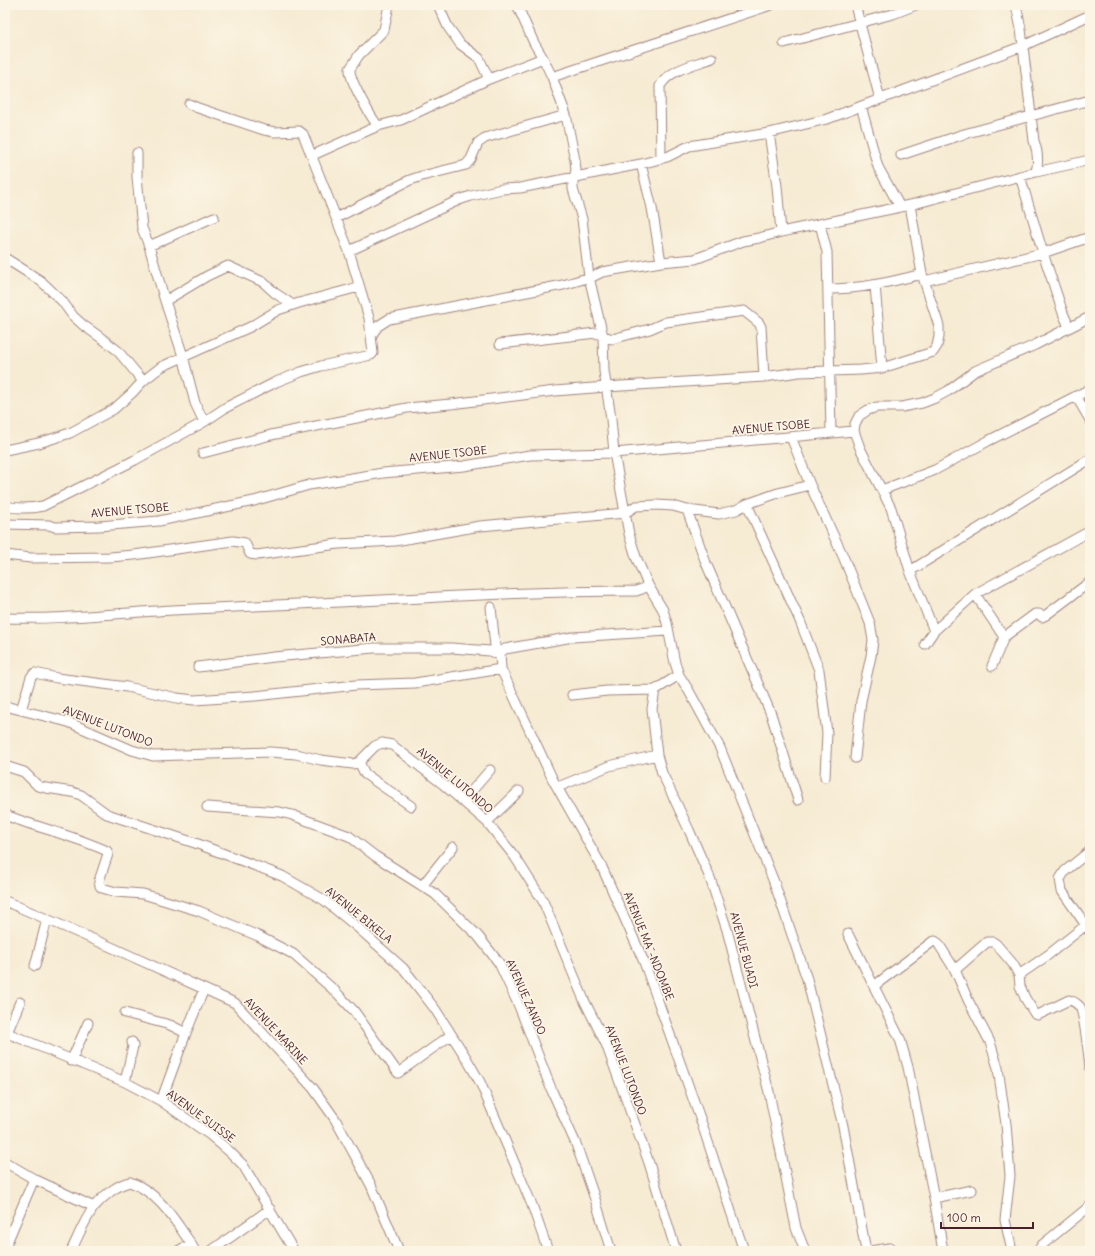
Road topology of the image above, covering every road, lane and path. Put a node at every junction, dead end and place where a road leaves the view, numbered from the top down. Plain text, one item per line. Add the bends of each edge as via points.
1 (389, 5) edge
2 (438, 5) edge
3 (517, 5) edge
4 (771, 5) edge
5 (855, 5) edge
6 (916, 5) edge
7 (1016, 5) edge
8 (1090, 15) edge
9 (860, 23) junction
10 (784, 43) dead end
11 (1023, 46) junction
12 (543, 58) junction
13 (712, 58) dead end
14 (552, 77) junction
15 (489, 79) junction
16 (880, 99) junction
17 (1090, 100) edge
18 (189, 104) dead end
19 (862, 106) junction
20 (566, 114) junction
21 (1032, 116) junction
22 (378, 126) junction
23 (769, 133) junction
24 (137, 153) dead end
25 (312, 155) junction
26 (901, 155) dead end
27 (660, 159) junction
28 (1090, 160) edge
29 (641, 164) junction
30 (1036, 172) junction
31 (1020, 176) junction
32 (574, 178) junction
33 (910, 206) junction
34 (900, 208) junction
35 (214, 217) dead end
36 (336, 218) junction
37 (820, 224) junction
38 (781, 232) junction
39 (1090, 237) edge
40 (149, 246) junction
41 (349, 252) junction
42 (1043, 253) junction
43 (5, 258) edge
44 (661, 262) junction
45 (589, 277) junction
46 (923, 278) junction
47 (875, 285) junction
48 (359, 287) junction
49 (828, 288) junction
50 (165, 301) junction
51 (293, 305) junction
52 (1090, 317) edge
53 (369, 318) junction
54 (384, 321) junction
55 (1069, 327) junction
56 (371, 336) junction
57 (602, 336) junction
58 (500, 344) dead end
59 (183, 356) junction
60 (882, 368) junction
61 (830, 370) junction
62 (764, 377) junction
63 (143, 381) junction
64 (606, 387) junction
65 (1090, 389) edge
66 (1076, 396) junction
67 (1090, 420) edge
68 (204, 422) junction
69 (854, 431) junction
70 (831, 433) junction
71 (791, 437) junction
72 (5, 450) edge
73 (203, 453) dead end
74 (614, 453) junction
75 (1090, 459) edge
76 (810, 485) junction
77 (882, 490) junction
78 (747, 504) junction
79 (5, 506) edge
80 (686, 510) junction
81 (625, 513) junction
82 (5, 524) edge
83 (1089, 535) edge
84 (5, 555) edge
85 (910, 571) junction
86 (1090, 582) edge
87 (648, 585) junction
88 (975, 594) junction
89 (491, 607) dead end
90 (5, 618) edge
91 (668, 631) junction
92 (934, 631) junction
93 (1004, 637) junction
94 (925, 644) dead end
95 (500, 660) junction
96 (992, 666) dead end
97 (198, 667) dead end
98 (679, 675) junction
99 (655, 690) junction
100 (572, 695) dead end
101 (5, 706) edge
102 (21, 710) junction
103 (657, 755) junction
104 (855, 758) dead end
105 (359, 762) junction
106 (5, 766) edge
107 (490, 770) dead end
108 (825, 777) dead end
109 (558, 787) junction
110 (519, 792) dead end
111 (798, 800) dead end
112 (463, 801) junction
113 (411, 806) dead end
114 (207, 807) dead end
115 (5, 815) edge
116 (487, 822) junction
117 (453, 847) dead end
118 (1090, 851) edge
119 (422, 886) junction
120 (5, 902) edge
121 (47, 919) junction
122 (1088, 928) edge
123 (848, 934) dead end
124 (35, 966) dead end
125 (955, 970) junction
126 (1019, 975) junction
127 (874, 986) junction
128 (204, 989) junction
129 (20, 1002) dead end
130 (125, 1013) dead end
131 (88, 1022) dead end
132 (186, 1032) junction
133 (6, 1033) edge
134 (451, 1035) junction
135 (132, 1042) dead end
136 (71, 1061) junction
137 (1090, 1068) edge
138 (125, 1082) junction
139 (161, 1101) junction
140 (5, 1162) edge
141 (34, 1179) junction
142 (972, 1190) dead end
143 (934, 1198) junction
144 (1090, 1206) edge
145 (94, 1207) junction
146 (270, 1209) junction
147 (5, 1247) edge
148 (890, 1248) dead end
149 (194, 1250) edge
150 (71, 1251) edge
151 (178, 1251) edge
152 (211, 1251) edge
153 (294, 1251) edge
154 (399, 1251) edge
155 (548, 1251) edge
156 (611, 1251) edge
157 (676, 1251) edge
158 (744, 1251) edge
159 (805, 1251) edge
160 (866, 1251) edge
161 (870, 1251) edge
162 (943, 1251) edge
163 (1012, 1251) edge
164 (1038, 1251) edge

1 - 22 street via 384,30 359,55 350,69 351,76
2 - 15 street via 448,27 460,44 479,58
3 - 12 street
4 - 14 street
5 - 9 street
6 - 9 street
7 - 11 street
8 - 11 street
9 - 10 street
9 - 16 street
11 - 16 street
11 - 21 street
12 - 14 street
12 - 15 street
13 - 27 street via 681,69 664,79 660,86
14 - 20 street
15 - 22 street via 401,120
16 - 19 street
17 - 21 street
18 - 25 street via 264,130 299,131 306,138
19 - 23 street via 827,119
19 - 34 street via 878,166
20 - 32 street via 575,160
20 - 36 street via 485,138 478,143 469,163 410,180
21 - 26 street via 964,134
21 - 30 street via 1038,162
22 - 25 street
23 - 27 street via 689,146
23 - 38 street
24 - 40 street via 140,216
25 - 36 street
27 - 29 street
28 - 30 street
29 - 32 street
29 - 44 street
30 - 31 street
31 - 33 street
31 - 42 street
32 - 41 street via 471,196
32 - 45 street via 573,189 582,219
33 - 34 street
33 - 46 street
34 - 37 street
35 - 40 street
36 - 41 street
37 - 38 street
37 - 49 street via 827,252
38 - 44 street via 743,241 695,258
39 - 42 street
40 - 50 street
41 - 48 street
42 - 46 street
42 - 55 street
43 - 63 street via 41,281 62,301 73,316 117,350
44 - 45 street via 602,272
45 - 54 street via 563,285
45 - 57 street
46 - 47 street
46 - 60 street via 939,326 937,346 933,352
47 - 49 street
47 - 60 street
48 - 51 street
48 - 53 street
49 - 61 street
50 - 51 street via 228,266 263,282
50 - 59 street
51 - 59 street
52 - 55 street
53 - 54 street
53 - 56 street
54 - 56 street
55 - 69 street via 1036,345 975,371 948,391 922,403 868,410 859,416
56 - 68 street via 374,351 372,355 301,372 225,408
57 - 58 street via 596,333
57 - 62 street via 612,339 666,322 744,311 759,322 761,327
57 - 64 street
59 - 63 street via 160,367
59 - 68 street via 195,403
60 - 61 street
61 - 62 street
61 - 70 street
62 - 64 street
63 - 72 street via 114,409 70,433
64 - 73 street via 407,408 271,435
64 - 74 street
65 - 66 street
66 - 67 street
66 - 77 street via 935,470
68 - 79 street via 43,506 19,509
69 - 70 street, AVENUE TSOBE
69 - 77 street
70 - 71 street, AVENUE TSOBE
71 - 74 street, AVENUE TSOBE
71 - 76 street
74 - 81 street
74 - 82 street, AVENUE TSOBE via 530,454 464,466 335,480 254,501 159,521 99,526
75 - 85 street
76 - 78 street
76 - 104 street via 843,556 870,623 873,640 861,702
77 - 85 street via 891,508
78 - 80 street via 719,514
78 - 108 street via 800,621 819,670 827,733
80 - 81 street via 673,506 636,506
80 - 111 street via 771,714
81 - 84 street via 480,526 395,541 338,544 257,556 250,554 244,543 233,541 110,557 31,558
81 - 87 street via 636,557
83 - 88 street
85 - 92 street
86 - 93 street via 1046,616 1035,614
87 - 90 street via 636,591 498,594 57,618
87 - 91 street via 663,610
88 - 92 street
88 - 93 street
89 - 95 street, AVENUE MA¨-NDOMBE via 495,646
91 - 95 street via 573,637 505,649
91 - 98 street
92 - 94 street
93 - 96 street
95 - 97 street, SONABATA via 490,651 374,648
95 - 102 street via 415,683 194,700 35,673 31,677
95 - 109 street, AVENUE MA¨-NDOMBE via 522,717
98 - 99 street
98 - 160 street via 720,748 774,882 807,979 843,1126
99 - 100 street via 607,690
99 - 103 street, AVENUE BUADI via 652,709
101 - 102 street, AVENUE LUTONDO
102 - 105 street, AVENUE LUTONDO via 68,722 132,750 153,756 270,752 348,764
103 - 109 street via 610,766
103 - 159 street, AVENUE BUADI via 662,773 710,878 727,930 769,1092 796,1228
105 - 112 street, AVENUE LUTONDO via 375,746 382,743 392,745
105 - 113 street via 365,774
106 - 134 street, AVENUE BIKELA via 24,772 38,786 81,795 107,814 198,844 282,876 324,900 403,968
107 - 112 street
109 - 158 street, AVENUE MA¨-NDOMBE via 601,865 644,962 694,1100
110 - 116 street
112 - 116 street, AVENUE LUTONDO
114 - 119 street, AVENUE ZANDO via 292,815 349,836
115 - 134 street via 84,841 106,851 107,860 100,881 102,888 143,894 199,911 293,954 354,1011 398,1073
116 - 157 street, AVENUE LUTONDO via 543,901 584,1000 606,1044 649,1163
117 - 119 street
118 - 122 street via 1065,871 1060,879 1062,891
119 - 156 street, AVENUE ZANDO via 435,894 478,936 498,963 519,1006 576,1144
120 - 121 street, AVENUE MARINE
121 - 124 street
121 - 128 street, AVENUE MARINE
122 - 126 street
123 - 127 street
125 - 126 street via 989,942 996,944
125 - 127 street via 938,943 932,942
125 - 163 street via 990,1042 998,1068 1010,1176 1005,1220
126 - 137 street via 1025,998 1037,1015 1069,1000 1080,1008
127 - 143 street via 900,1040 908,1067
128 - 132 street
128 - 154 street, AVENUE MARINE via 235,1003 313,1088 355,1154
129 - 133 street
130 - 132 street via 158,1021
131 - 136 street
132 - 139 street
133 - 136 street, AVENUE SUISSE
134 - 155 street, AVENUE BIKELA via 480,1082 532,1205
135 - 138 street
136 - 138 street, AVENUE SUISSE
138 - 139 street, AVENUE SUISSE
139 - 146 street, AVENUE SUISSE via 230,1152 243,1165
140 - 141 street
141 - 145 street
141 - 147 street
142 - 143 street
143 - 162 street
144 - 164 street
145 - 149 street via 120,1185 130,1182 158,1200
145 - 150 street
146 - 152 street
146 - 153 street, AVENUE SUISSE
148 - 161 street
149 - 151 street via 183,1248

